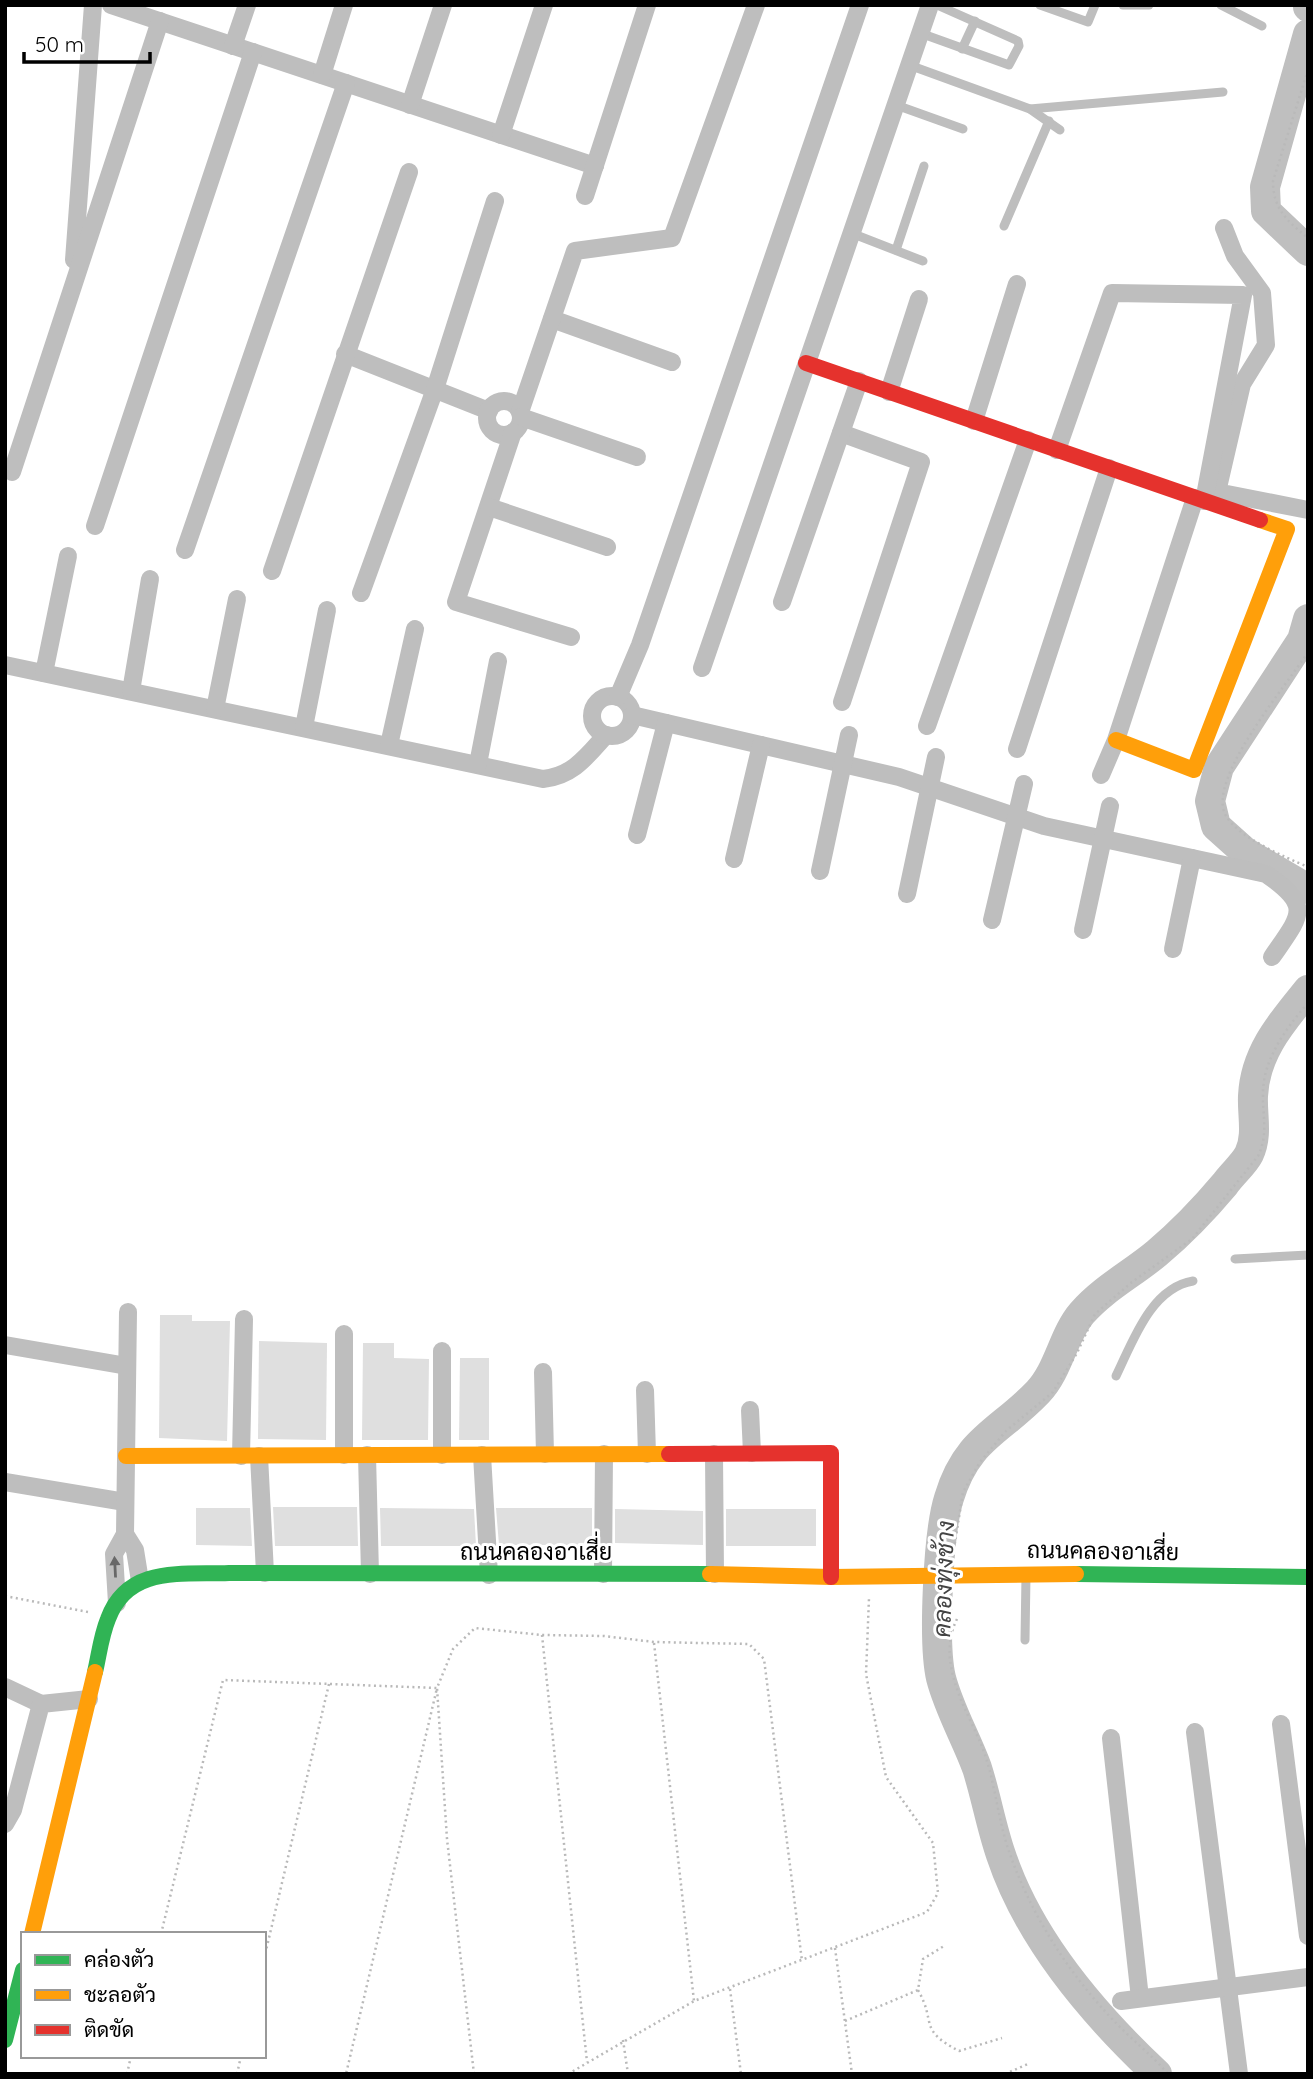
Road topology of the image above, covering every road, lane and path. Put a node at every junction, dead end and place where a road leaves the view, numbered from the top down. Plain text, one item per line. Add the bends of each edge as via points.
1 (93, 5) edge
2 (111, 5) edge
3 (247, 5) edge
4 (344, 5) edge
5 (443, 5) edge
6 (544, 5) edge
7 (648, 5) edge
8 (756, 5) edge
9 (860, 5) edge
10 (930, 5) edge
11 (937, 5) edge
12 (1040, 5) edge
13 (1095, 5) edge
14 (1123, 5) edge
15 (1149, 5) edge
16 (1222, 5) edge
17 (143, 10) edge
18 (160, 21) junction
19 (975, 21) junction
20 (1262, 26) dead end
21 (920, 33) junction
22 (233, 46) junction
23 (962, 49) junction
24 (253, 52) junction
25 (909, 65) junction
26 (1308, 70) edge
27 (322, 75) junction
28 (346, 83) junction
29 (1223, 92) dead end
30 (410, 105) junction
31 (896, 105) junction
32 (1030, 110) junction
33 (1049, 121) junction
34 (963, 129) dead end
35 (1060, 130) dead end
36 (500, 135) junction
37 (595, 166) junction
38 (924, 166) dead end
39 (409, 172) dead end
40 (585, 196) dead end
41 (495, 201) dead end
42 (1004, 226) dead end
43 (1224, 228) dead end
44 (851, 233) junction
45 (1308, 238) edge
46 (895, 250) junction
47 (923, 261) dead end
48 (1017, 284) dead end
49 (72, 288) junction
50 (919, 299) dead end
51 (552, 319) junction
52 (345, 354) junction
53 (672, 362) dead end
54 (806, 363) junction
55 (859, 381) junction
56 (435, 389) junction
57 (889, 392) junction
58 (489, 411) junction
59 (518, 420) junction
60 (974, 421) junction
61 (841, 433) junction
62 (1028, 440) junction
63 (1057, 450) junction
64 (637, 457) dead end
65 (1109, 468) junction
66 (12, 472) dead end
67 (1200, 499) junction
68 (489, 506) junction
69 (1308, 510) edge
70 (95, 526) dead end
71 (607, 547) dead end
72 (184, 550) dead end
73 (68, 556) dead end
74 (272, 572) dead end
75 (150, 579) dead end
76 (361, 593) dead end
77 (237, 599) dead end
78 (782, 602) dead end
79 (327, 610) dead end
80 (415, 629) dead end
81 (572, 637) dead end
82 (1308, 652) edge
83 (498, 661) dead end
84 (5, 665) edge
85 (702, 668) dead end
86 (44, 673) junction
87 (131, 691) junction
88 (618, 697) junction
89 (842, 702) dead end
90 (215, 709) junction
91 (632, 715) junction
92 (666, 723) junction
93 (928, 726) dead end
94 (304, 727) junction
95 (606, 734) junction
96 (849, 735) dead end
97 (1116, 740) junction
98 (389, 745) junction
99 (761, 745) junction
100 (1017, 749) dead end
101 (936, 757) dead end
102 (478, 764) junction
103 (843, 764) junction
104 (1101, 775) dead end
105 (1024, 785) dead end
106 (929, 788) junction
107 (1110, 806) dead end
108 (1017, 817) junction
109 (637, 835) dead end
110 (1103, 840) junction
111 (1192, 858) junction
112 (734, 859) dead end
113 (1308, 867) edge
114 (820, 871) dead end
115 (907, 894) dead end
116 (992, 920) dead end
117 (1083, 930) dead end
118 (1173, 949) dead end
119 (1272, 957) dead end
120 (1308, 1003) edge
121 (1308, 1255) edge
122 (1235, 1259) dead end
123 (1193, 1280) dead end
124 (128, 1312) dead end
125 (244, 1319) dead end
126 (344, 1334) dead end
127 (5, 1345) edge
128 (442, 1350) dead end
129 (127, 1366) junction
130 (543, 1372) dead end
131 (1116, 1376) dead end
132 (645, 1390) dead end
133 (750, 1410) dead end
134 (752, 1453) junction
135 (545, 1454) junction
136 (604, 1454) junction
137 (647, 1454) junction
138 (714, 1454) junction
139 (250, 1455) junction
140 (344, 1455) junction
141 (367, 1455) junction
142 (442, 1455) junction
143 (482, 1455) junction
144 (126, 1456) junction
145 (5, 1482) edge
146 (125, 1502) junction
147 (125, 1534) junction
148 (956, 1568) junction
149 (265, 1573) junction
150 (1026, 1573) junction
151 (370, 1574) junction
152 (603, 1574) junction
153 (715, 1574) junction
154 (489, 1575) junction
155 (831, 1577) junction
156 (869, 1577) junction
157 (1308, 1577) edge
158 (141, 1581) junction
159 (5, 1596) edge
160 (113, 1610) junction
161 (957, 1619) dead end
162 (542, 1635) junction
163 (1025, 1640) dead end
164 (654, 1642) junction
165 (329, 1684) junction
166 (5, 1687) edge
167 (436, 1688) junction
168 (89, 1699) junction
169 (41, 1704) junction
170 (1281, 1724) dead end
171 (1195, 1732) dead end
172 (1111, 1738) dead end
173 (5, 1824) edge
174 (32, 1932) edge
175 (161, 1932) edge
176 (1308, 1936) edge
177 (944, 1946) dead end
178 (835, 1948) junction
179 (266, 1951) edge
180 (802, 1961) junction
181 (1308, 1977) edge
182 (21, 1978) edge
183 (1227, 1987) junction
184 (730, 1989) junction
185 (918, 1990) junction
186 (1140, 1998) junction
187 (694, 2001) junction
188 (1121, 2001) dead end
189 (845, 2021) junction
190 (1003, 2038) dead end
191 (5, 2040) edge
192 (623, 2040) junction
193 (587, 2062) junction
194 (1028, 2064) dead end
195 (346, 2074) edge
196 (474, 2074) edge
197 (568, 2074) edge
198 (628, 2074) edge
199 (741, 2074) edge
200 (852, 2074) edge
201 (1005, 2074) edge
202 (1168, 2074) edge
203 (1239, 2074) edge

1 - 49 street
2 - 17 street
3 - 22 street
4 - 27 street
5 - 30 street
6 - 36 street
7 - 37 street
8 - 51 street via 671,238 575,251
9 - 88 street via 640,645
10 - 21 street
11 - 19 lane
12 - 13 lane via 1088,22
14 - 15 lane
16 - 20 lane
17 - 18 street
18 - 22 street
18 - 49 street
19 - 23 lane
19 - 23 lane via 1014,38 1019,46 1005,66
21 - 23 lane
21 - 25 street
22 - 24 street
24 - 27 street
24 - 70 street
25 - 31 street
25 - 32 lane
26 - 45 path via 1273,181 1279,212
27 - 28 street
28 - 30 street
28 - 72 street
29 - 32 lane
30 - 36 street
31 - 34 lane
31 - 44 street
32 - 33 lane
33 - 35 lane
33 - 42 lane
36 - 37 street
37 - 40 street
38 - 46 lane
39 - 52 street
41 - 56 street
43 - 69 street via 1235,257 1262,293 1266,345 1242,384 1217,492
44 - 46 lane
44 - 54 street
46 - 47 lane
48 - 60 street
49 - 66 street
50 - 57 street
51 - 53 street
51 - 59 street
52 - 56 street
52 - 74 street
54 - 55 street
54 - 85 street
55 - 57 street
55 - 61 street
56 - 58 street
56 - 76 street
57 - 60 street
58 - 59 street via 508,401
58 - 59 street via 488,421 503,434
59 - 64 street
59 - 68 street
60 - 62 street
61 - 78 street
61 - 89 street via 921,462
62 - 63 street
62 - 93 street
63 - 65 street
63 - 67 street via 1112,293 1243,295
65 - 67 street
65 - 100 street
67 - 97 street
67 - 97 street via 1287,529 1194,770
68 - 71 street
68 - 81 street via 456,602
73 - 86 street
75 - 87 street
77 - 90 street
79 - 94 street
80 - 98 street
82 - 113 path via 1238,755 1222,799 1227,818 1237,827 1274,852
83 - 102 street
84 - 86 street
86 - 87 street
87 - 90 street
88 - 91 street
88 - 95 street via 600,699 594,707 594,725
90 - 94 street
91 - 92 street
91 - 95 street via 625,730
92 - 99 street
92 - 109 street
94 - 98 street
95 - 102 street via 563,777 543,779
96 - 103 street
97 - 104 street
98 - 102 street
99 - 103 street
99 - 112 street
101 - 106 street
103 - 106 street
103 - 114 street
105 - 108 street
106 - 108 street
106 - 115 street
107 - 110 street
108 - 110 street
108 - 116 street
110 - 111 street
110 - 117 street
111 - 118 street
111 - 119 street via 1266,874 1297,895 1301,912
120 - 148 path via 1271,1058 1263,1086 1264,1143 1258,1156 1192,1239 1095,1314 1053,1392 1006,1432 980,1462 963,1492
121 - 122 lane
123 - 131 lane via 1167,1292 1145,1318
124 - 129 street
125 - 139 street
126 - 140 street
127 - 129 street
128 - 142 street
129 - 144 street
130 - 135 street
132 - 137 street
133 - 134 street
134 - 138 street
134 - 155 street via 831,1453
135 - 136 street
135 - 143 street
136 - 137 street
136 - 152 street
137 - 138 street
138 - 153 street
139 - 140 street
139 - 144 street
139 - 149 street
140 - 141 street
141 - 142 street
141 - 151 street
142 - 143 street
143 - 154 street
144 - 146 street
145 - 146 street
146 - 147 street
147 - 158 street via 135,1550
160 -> 147 street via 114,1554
148 - 150 street, ถนนคลองอาเสี่ย
148 - 156 street, ถนนคลองอาเสี่ย via 924,1576
149 - 151 street, ถนนคลองอาเสี่ย
149 - 158 street, ถนนคลองอาเสี่ย via 172,1574
150 - 157 street, ถนนคลองอาเสี่ย
150 - 163 lane
151 - 154 street, ถนนคลองอาเสี่ย
152 - 153 street, ถนนคลองอาเสี่ย
152 - 154 street, ถนนคลองอาเสี่ย
153 - 155 street, ถนนคลองอาเสี่ย
155 - 156 street, ถนนคลองอาเสี่ย
156 - 178 path via 866,1674 886,1777 933,1843 938,1893 926,1912
158 - 160 street via 132,1584
159 - 160 path
160 - 168 street
161 - 202 path via 953,1678 987,1762 1002,1832 1020,1881 1084,1988
162 - 164 path
162 - 167 path via 475,1628 453,1649
162 - 193 path
164 - 180 path via 750,1644 764,1659
164 - 187 path
165 - 167 path
165 - 175 path via 223,1680
165 - 179 path
166 - 169 street
167 - 195 path
167 - 196 path via 447,1839
168 - 169 street
168 - 174 street
169 - 173 street via 13,1810
170 - 176 street
171 - 183 street
172 - 186 street
177 - 185 path via 923,1959
178 - 180 path
178 - 189 path
180 - 184 path
181 - 183 street
182 - 191 street
183 - 186 street
183 - 203 street
184 - 187 path
184 - 199 path
185 - 189 path
185 - 190 path via 937,2040 959,2051
186 - 188 street
187 - 192 path
189 - 200 path
192 - 193 path
192 - 198 path
193 - 197 path
194 - 201 path

